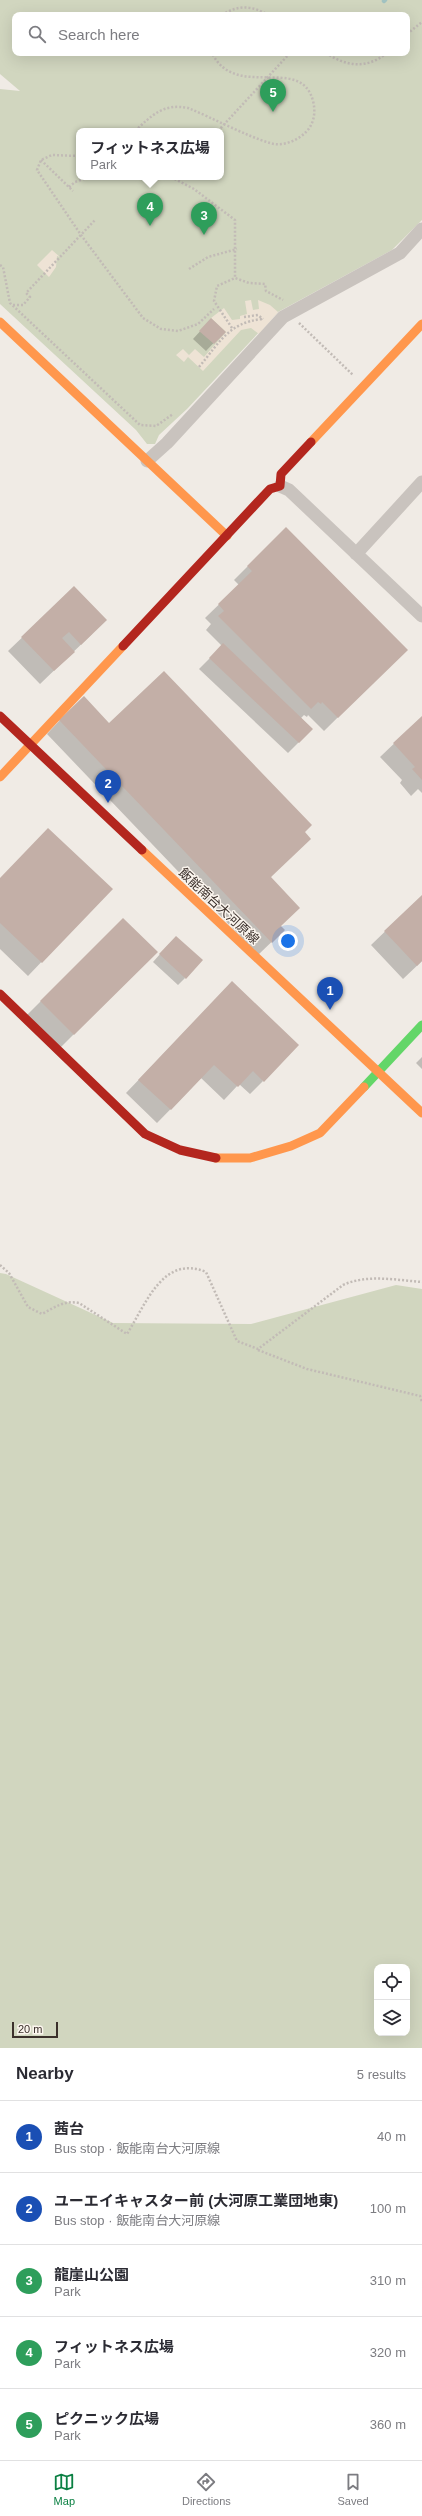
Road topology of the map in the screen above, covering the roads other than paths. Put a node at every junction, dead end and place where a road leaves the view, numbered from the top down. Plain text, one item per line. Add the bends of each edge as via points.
1 (422, 229) edge
2 (0, 322) edge
3 (422, 324) edge
4 (147, 461) junction
5 (422, 482) edge
6 (280, 486) junction
7 (227, 536) junction
8 (356, 554) junction
9 (422, 616) edge
10 (0, 716) edge
11 (30, 745) junction
12 (0, 777) edge
13 (0, 994) edge
14 (422, 1025) edge
15 (377, 1071) junction
16 (422, 1113) edge

1 - 4 street via 400,253 288,314
2 - 4 street
3 - 6 street via 281,474
4 - 7 street
5 - 8 street
6 - 7 street via 270,489
6 - 8 street via 289,490
7 - 11 street
8 - 9 street
10 - 11 street, 飯能南台大河原線
11 - 12 street
11 - 15 street, 飯能南台大河原線
13 - 15 street via 145,1134 180,1150 215,1158 250,1158 291,1146 320,1133
14 - 15 street
15 - 16 street, 飯能南台大河原線

